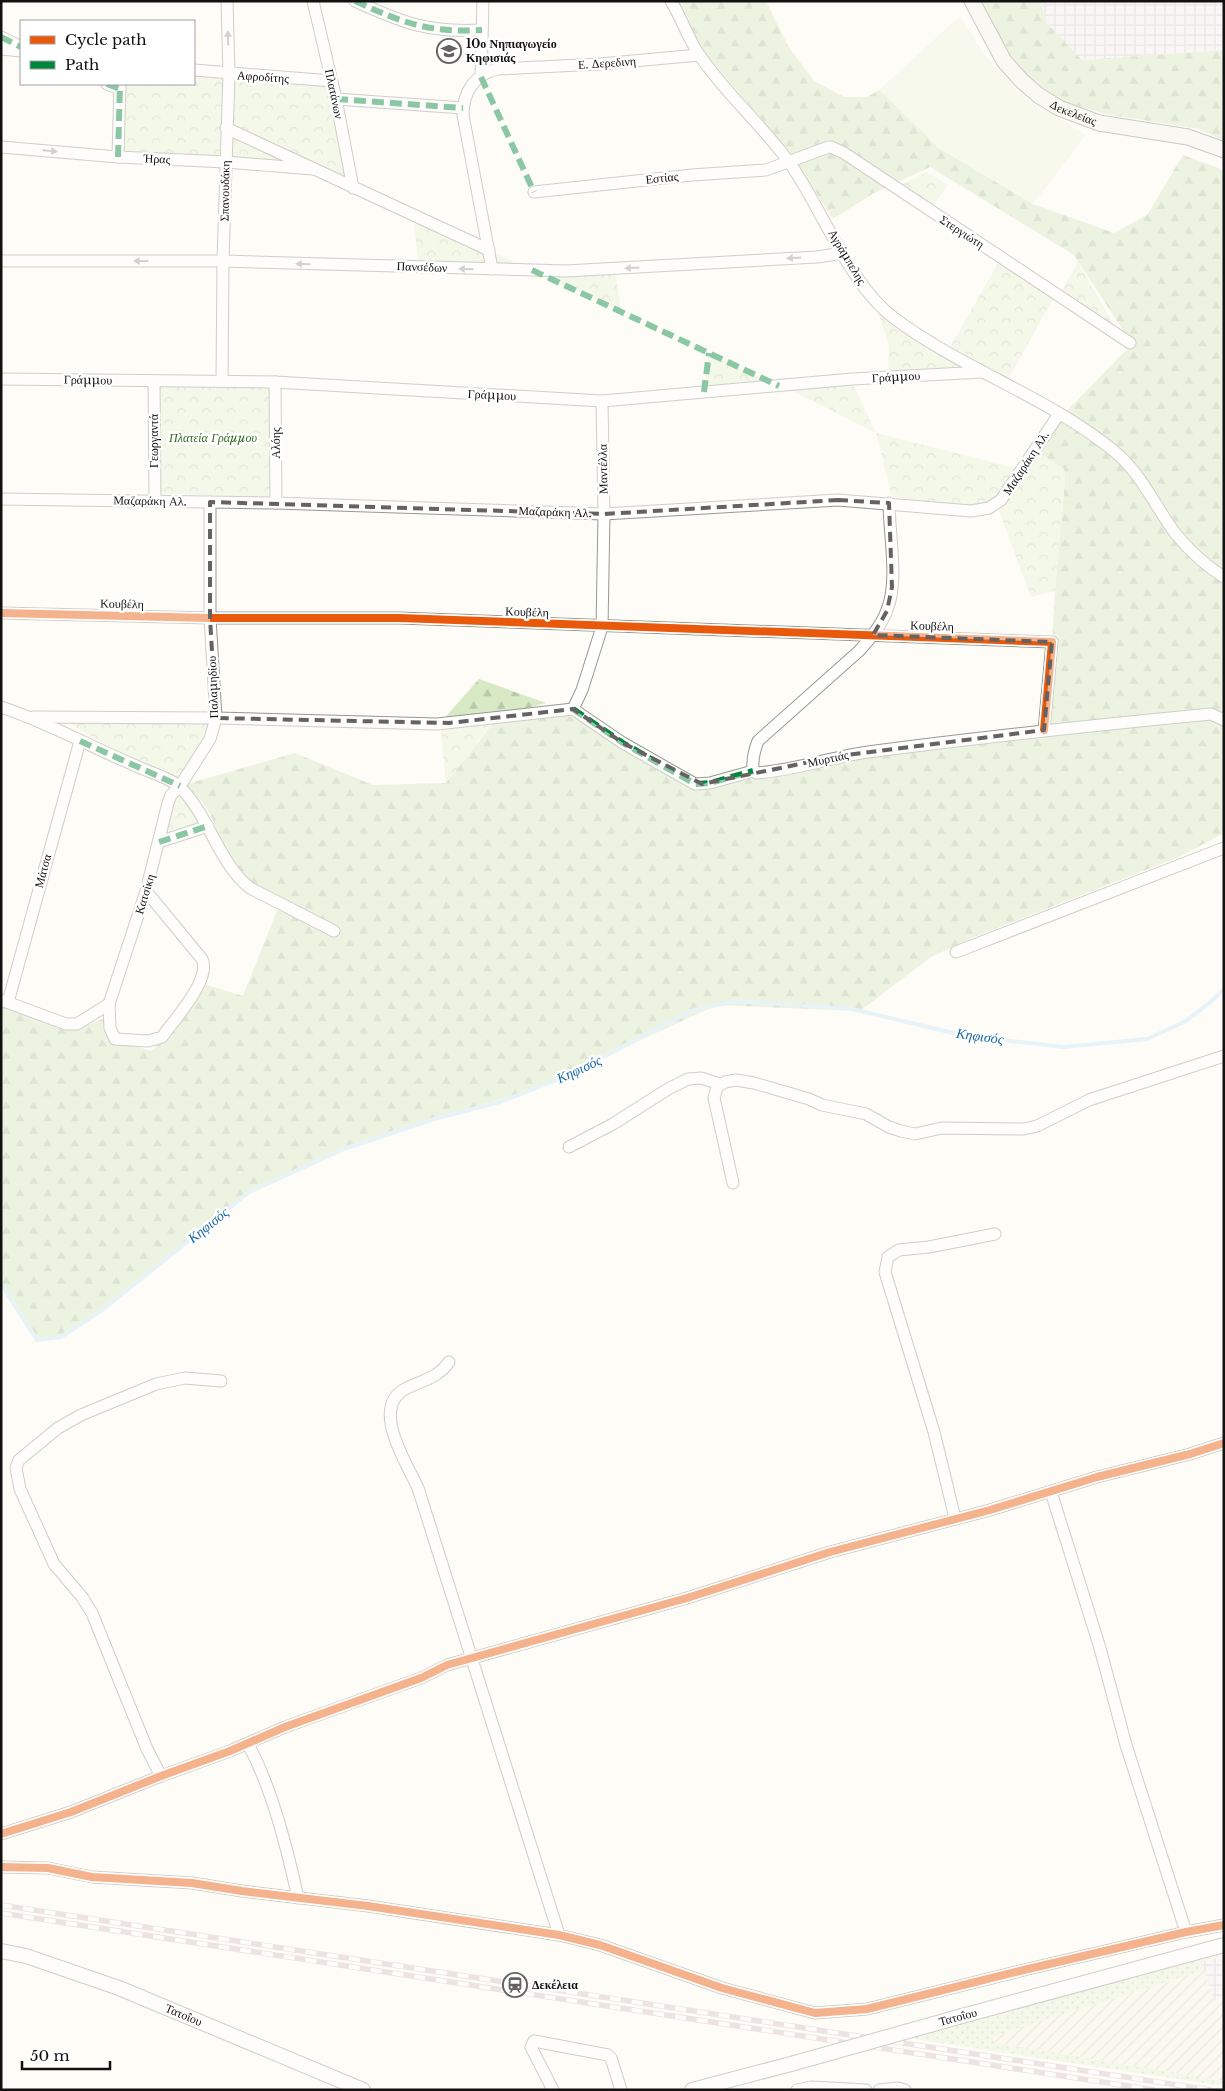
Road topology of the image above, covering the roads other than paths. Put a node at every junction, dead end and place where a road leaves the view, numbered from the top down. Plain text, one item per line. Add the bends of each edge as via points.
1 (227, 1) edge
2 (313, 1) edge
3 (355, 1) edge
4 (483, 1) edge
5 (671, 1) edge
6 (972, 1) edge
7 (482, 30) junction
8 (1, 37) edge
9 (20, 46) edge
10 (1, 49) edge
11 (20, 51) edge
12 (700, 55) junction
13 (195, 70) edge
14 (229, 74) junction
15 (483, 76) junction
16 (332, 81) junction
17 (120, 86) edge
18 (336, 99) junction
19 (463, 108) junction
20 (226, 128) junction
21 (1, 147) edge
22 (1224, 150) edge
23 (118, 157) junction
24 (226, 162) junction
25 (788, 162) junction
26 (313, 169) junction
27 (353, 188) junction
28 (534, 192) dead end
29 (489, 250) junction
30 (843, 253) junction
31 (1, 261) edge
32 (223, 261) junction
33 (492, 269) junction
34 (1130, 343) dead end
35 (983, 372) junction
36 (1, 379) edge
37 (154, 381) junction
38 (222, 382) junction
39 (275, 382) junction
40 (602, 401) junction
41 (1059, 414) junction
42 (1, 499) edge
43 (155, 501) junction
44 (210, 502) junction
45 (889, 503) junction
46 (276, 504) junction
47 (604, 514) junction
48 (1224, 577) edge
49 (1, 613) edge
50 (210, 618) junction
51 (602, 627) junction
52 (873, 634) junction
53 (1, 707) edge
54 (573, 709) junction
55 (33, 718) junction
56 (216, 718) junction
57 (1224, 720) edge
58 (1044, 730) junction
59 (80, 741) junction
60 (754, 770) junction
61 (180, 786) junction
62 (208, 826) junction
63 (159, 842) junction
64 (1224, 848) edge
65 (146, 891) junction
66 (334, 931) dead end
67 (956, 952) dead end
68 (5, 1001) edge
69 (109, 1004) junction
70 (1224, 1056) edge
71 (720, 1084) junction
72 (569, 1147) dead end
73 (733, 1183) dead end
74 (995, 1234) dead end
75 (449, 1362) dead end
76 (222, 1381) dead end
77 (1224, 1443) edge
78 (1052, 1492) junction
79 (955, 1518) junction
80 (471, 1659) junction
81 (248, 1744) junction
82 (161, 1776) junction
83 (1, 1834) edge
84 (1, 1867) edge
85 (298, 1898) junction
86 (1224, 1925) edge
87 (1186, 1932) junction
88 (559, 1935) junction
89 (1224, 1945) edge
90 (1, 1950) edge
91 (363, 2090) edge
92 (553, 2090) edge
93 (621, 2090) edge
94 (692, 2090) edge
95 (797, 2090) edge
96 (866, 2090) edge
97 (879, 2090) edge
98 (905, 2090) edge

14 -> 1 street, Σπανουδάκη
2 - 16 street, Πλατάνων
3 - 7 street via 428,28 454,32
4 - 7 street
5 - 12 street, Αγράμπελης
6 - 22 main road, Δεκελείας via 1004,61 1038,95 1059,108 1099,124 1188,136
7 - 15 street
8 - 9 street
10 - 11 street
12 - 15 street, Ε. Δερεδινη via 512,68 494,70
12 - 25 street, Αγράμπελης
13 - 14 street, Αφροδίτης
14 - 16 street, Αφροδίτης
14 - 20 street, Σπανουδάκη
15 - 19 street via 467,91
16 - 18 street, Πλατάνων
17 - 23 street
18 - 19 street
18 - 27 street, Πλατάνων
19 - 29 street
20 - 24 street, Σπανουδάκη
20 - 26 street, Ήρας
21 -> 23 street, Ήρας
23 - 24 street, Ήρας
24 - 26 street, Ήρας
24 - 32 street, Σπανουδάκη
25 - 28 street, Εστίας via 748,172
25 - 30 street, Αγράμπελης
25 - 34 street, Στεργιώτη via 826,148 838,150
26 - 27 street, Ήρας
27 - 29 street, Ήρας
29 - 33 street
30 -> 33 street, Πανσέδων via 566,271
30 - 35 street, Αγράμπελης via 874,299 893,318
32 -> 31 street, Πανσέδων
33 -> 32 street, Πανσέδων
32 - 38 street, Σπανουδάκη
35 - 40 street, Γράμμου via 852,379
35 - 41 street, Αγράμπελης
36 - 37 street, Γράμμου
37 - 38 street, Γράμμου
37 - 43 street, Γεωργαντά
38 - 39 street, Γράμμου
39 - 40 street, Γράμμου
39 - 46 street, Αλόης
40 - 47 street, Μαντέλλα
41 - 45 street, Μαζαράκη Αλ. via 1007,492 994,505 972,511
41 - 48 street, Αγράμπελης via 1126,462 1176,533
42 - 43 street, Μαζαράκη Αλ.
43 - 44 street, Μαζαράκη Αλ.
44 - 46 street, Μαζαράκη Αλ.
44 - 50 street, Παλαμηδίου
45 - 47 street, Μαζαράκη Αλ. via 838,500
45 - 52 street via 891,595 887,611
46 - 47 street, Μαζαράκη Αλ.
47 - 51 street, Μαντέλλα
49 - 50 street, Κουβέλη
50 - 51 street, Κουβέλη via 399,618
50 - 56 street, Παλαμηδίου
51 - 52 street, Κουβέλη
51 - 54 street, Μαντέλλα
52 - 58 street, Κουβέλη via 1052,642
52 - 60 street via 851,658 758,741
53 - 55 street
54 - 56 street via 449,723
54 - 60 street, Μυρτιάς via 623,743 696,784
55 - 56 street
55 - 59 street
56 - 61 street, Παλαμηδίου via 210,739
57 - 58 street, Μυρτιάς via 1211,714
58 - 60 street, Μυρτιάς via 839,756 772,772 756,773
59 - 61 street
59 - 68 street, Μάτσα
61 - 62 street
61 - 63 street, Κατσίκη via 171,795
62 - 63 street
62 - 66 street via 239,880
63 - 65 street, Κατσίκη
64 - 67 street
65 - 69 street, Κατσίκη
65 - 69 street via 202,959 204,973 159,1040 115,1039 110,1028
68 - 69 street via 73,1025
70 - 71 street via 1089,1100 1037,1126 1024,1129 942,1128 915,1134 889,1127 866,1114 822,1105 754,1083 736,1080
71 - 72 street via 701,1078 688,1079
71 - 73 street via 716,1087 715,1106
74 - 79 street via 899,1250 888,1257 885,1265 934,1432
75 - 80 street via 433,1378 406,1388 396,1396 390,1406 390,1421 418,1488
76 - 82 street via 174,1379 107,1403 58,1428 18,1460 16,1468 20,1488 54,1564 92,1613
77 - 78 street
78 - 79 street
78 - 87 street via 1126,1745
79 - 80 street
80 - 81 street via 447,1665
80 - 88 street
81 - 82 street
81 - 85 street via 263,1775
82 - 83 street via 71,1812
84 - 85 street via 48,1868 92,1877 192,1883
85 - 88 street
86 - 87 street
87 - 88 street via 867,2009 832,2013 794,2009 722,1988 600,1945
89 - 94 street, Τατοΐου, bridge
90 - 91 street, Τατοΐου via 120,1988
92 - 93 street via 531,2047 534,2041 608,2055 612,2058
95 - 96 street via 811,2087
97 - 98 street

